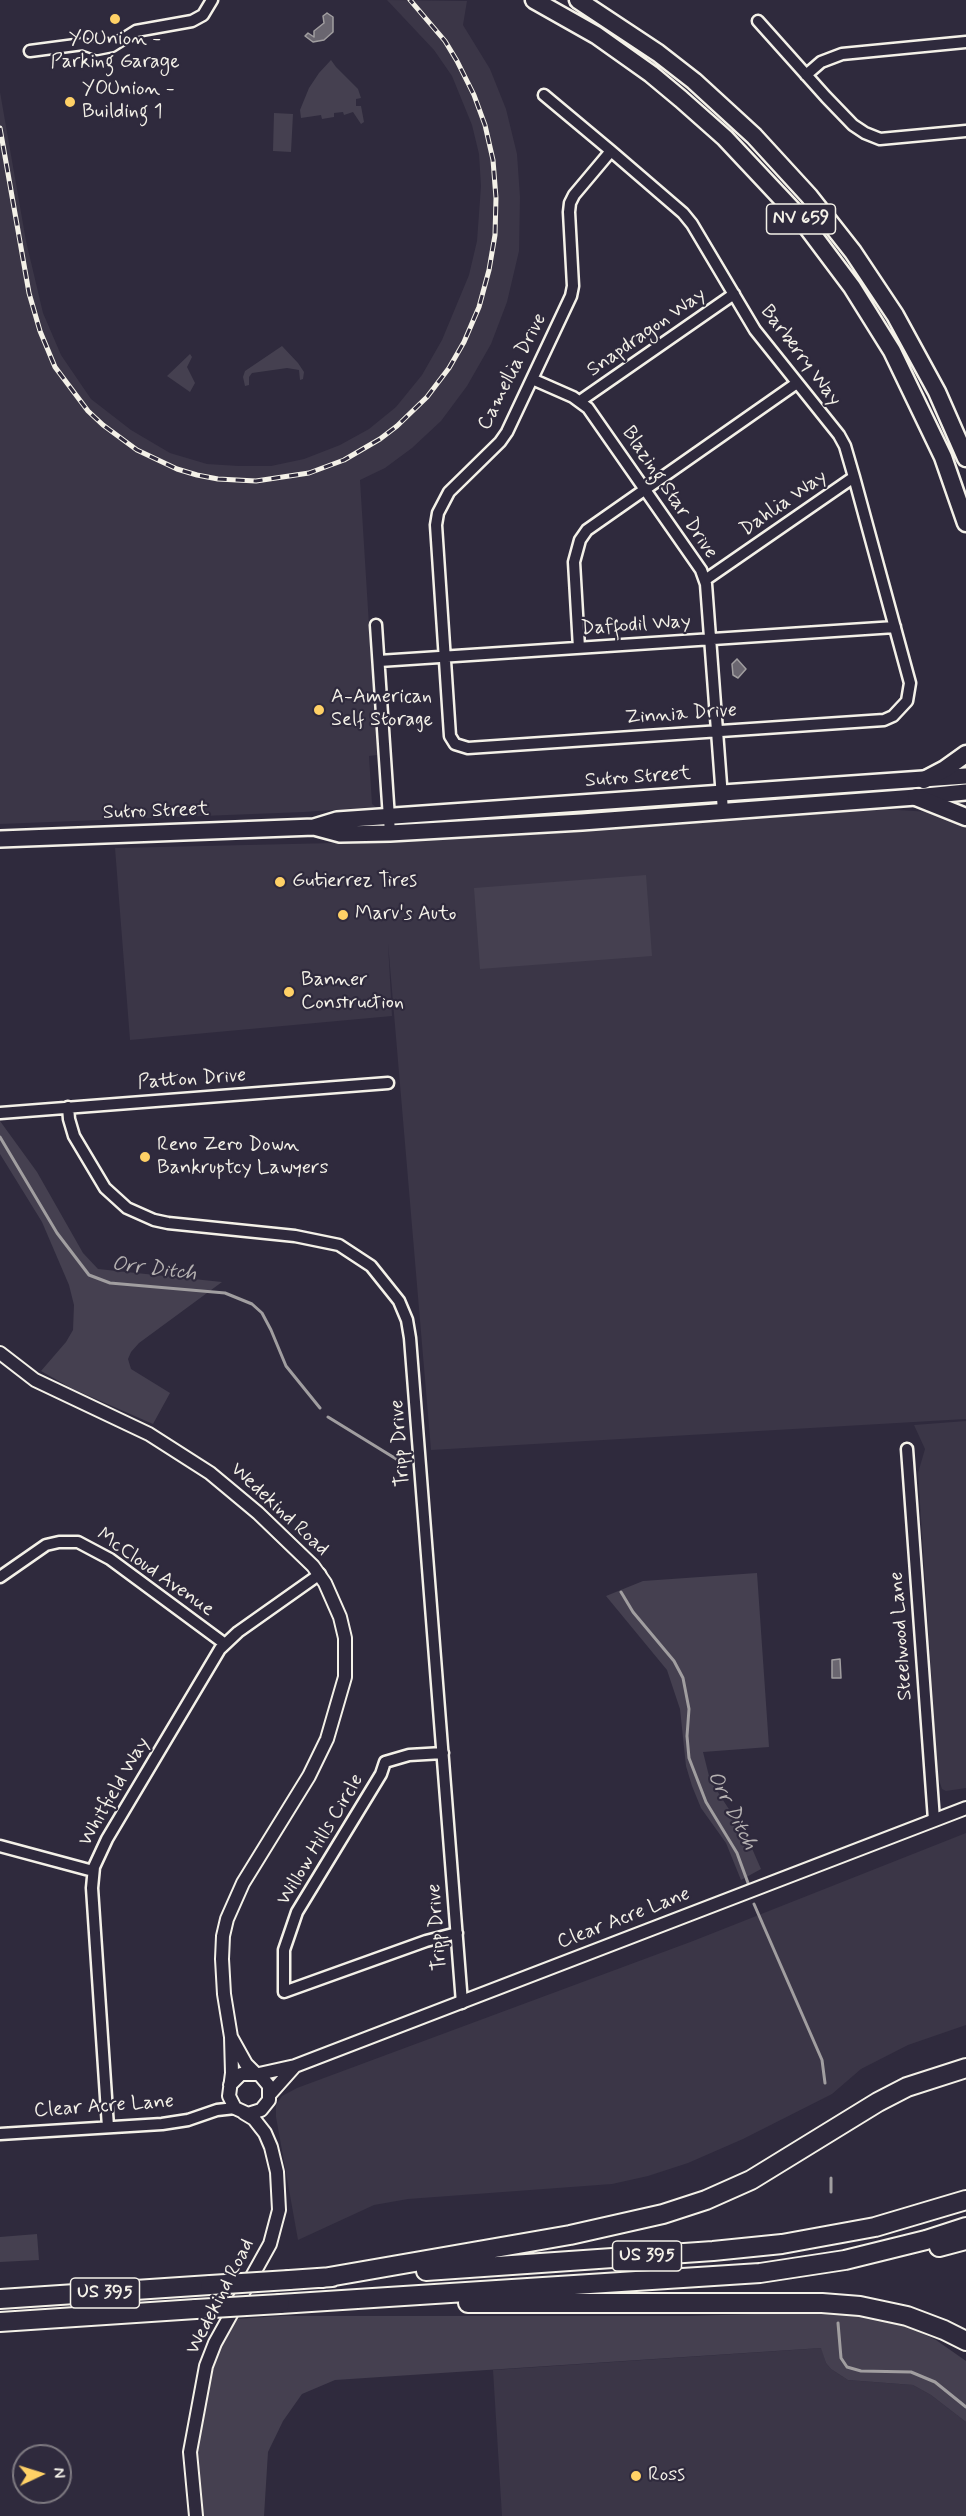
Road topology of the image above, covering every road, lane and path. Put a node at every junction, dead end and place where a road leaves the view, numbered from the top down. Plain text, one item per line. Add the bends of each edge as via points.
1 (212, 0) edge
2 (534, 0) edge
3 (578, 0) edge
4 (758, 21) dead end
5 (966, 42) edge
6 (30, 51) dead end
7 (806, 75) junction
8 (544, 95) dead end
9 (966, 131) edge
10 (610, 152) junction
11 (734, 294) junction
12 (532, 379) junction
13 (797, 383) junction
14 (580, 401) junction
15 (966, 458) edge
16 (854, 477) junction
17 (645, 489) junction
18 (966, 523) edge
19 (705, 580) junction
20 (376, 625) dead end
21 (895, 627) junction
22 (711, 639) junction
23 (579, 648) junction
24 (444, 656) junction
25 (379, 661) junction
26 (905, 705) joint
27 (717, 731) junction
28 (455, 744) joint
29 (966, 754) edge
30 (966, 776) edge
31 (924, 780) junction
32 (870, 782) junction
33 (966, 792) edge
34 (722, 794) junction
35 (916, 797) junction
36 (867, 801) junction
37 (723, 811) junction
38 (389, 816) junction
39 (966, 817) edge
40 (314, 828) junction
41 (390, 833) junction
42 (0, 839) edge
43 (388, 1083) dead end
44 (68, 1107) junction
45 (0, 1113) edge
46 (0, 1353) edge
47 (907, 1449) dead end
48 (320, 1574) junction
49 (0, 1577) edge
50 (225, 1644) junction
51 (443, 1753) junction
52 (966, 1808) edge
53 (934, 1820) junction
54 (0, 1846) edge
55 (93, 1871) junction
56 (457, 1933) junction
57 (462, 2002) junction
58 (231, 2037) junction
59 (296, 2066) junction
60 (966, 2068) edge
61 (257, 2073) junction
62 (230, 2087) junction
63 (270, 2096) junction
64 (238, 2110) junction
65 (209, 2112) junction
66 (108, 2127) junction
67 (265, 2133) junction
68 (0, 2134) edge
69 (966, 2200) edge
70 (966, 2227) edge
71 (966, 2240) edge
72 (845, 2259) junction
73 (323, 2278) junction
74 (0, 2299) edge
75 (362, 2299) junction
76 (0, 2322) edge
77 (966, 2341) edge
78 (196, 2516) edge

1 - 6 street via 203,15 192,21 136,31 112,46 97,49 83,44
2 - 18 main road, NV 659 via 596,35 674,93 725,138 801,219 852,286 896,359 943,457
3 - 15 main road, NV 659 via 694,81 754,136 809,196 854,252 895,315 937,392
4 - 7 street
5 - 7 street via 842,54 821,62
7 - 9 street via 854,125 880,139
8 - 10 street, Barberry Way
10 - 11 street, Barberry Way via 688,219
10 - 12 street, Camellia Drive via 570,203 571,296
11 - 13 street, Barberry Way via 755,330
11 - 14 street, Snapdragon Way
12 - 14 street, Blazing Star Drive
12 - 24 street, Camellia Drive via 500,442 449,492 438,513
13 - 16 street, Barberry Way via 839,435
13 - 17 street
14 - 17 street, Blazing Star Drive
16 - 19 street, Dahlia Way
16 - 21 street, Barberry Way
17 - 19 street, Blazing Star Drive via 697,562
17 - 23 street via 596,522 580,540 574,562
19 - 22 street, Blazing Star Drive
20 - 25 street
21 - 22 street, Daffodil Way
21 - 26 street, Barberry Way via 910,683
22 - 23 street, Daffodil Way
22 - 27 street, Blazing Star Drive
23 - 24 street, Daffodil Way
24 - 25 street, Daffodil Way
24 - 28 street, Camellia Drive via 450,736
25 - 38 street
26 - 27 street, Zinnia Drive via 884,720
27 - 28 street, Zinnia Drive via 468,748
27 - 34 street, Blazing Star Drive
29 - 31 main road
30 - 31 main road, Sutro Street
31 - 32 main road, Sutro Street
32 - 34 main road, Sutro Street
32 - 36 main road
33 - 35 main road, Sutro Street
34 - 37 street, Blazing Star Drive
34 - 38 main road, Sutro Street
35 - 36 main road, Sutro Street
35 - 39 main road
36 - 37 main road, Sutro Street
37 - 41 main road, Sutro Street
38 - 40 main road, Sutro Street via 337,820
38 - 41 street
40 - 41 main road, Sutro Street via 340,834
40 - 42 main road, Sutro Street
43 - 44 street, Patton Drive
44 - 45 street, Patton Drive
44 - 51 street, Tripp Drive via 74,1136 105,1188 127,1208 168,1223 295,1236 339,1245 371,1266 399,1301 411,1338
46 - 48 street, Wedekind Road via 43,1385 149,1434 189,1458 250,1506
47 - 53 street, Steelwood Lane
48 - 50 street, Whitfield Way
48 - 58 street, Wedekind Road via 340,1617 345,1638 345,1677 317,1762 243,1883 227,1919 222,1959
49 - 50 street, McCloud Avenue via 46,1545 78,1542 110,1559
50 - 55 street, Whitfield Way via 107,1839
51 - 56 street, Tripp Drive
51 - 56 street, Willow Hills Circle via 409,1755 386,1762 297,1912 284,1950 284,1992
52 - 53 street, Clear Acre Lane
53 - 57 street, Clear Acre Lane
54 - 55 street
55 - 66 street, Whitfield Way
56 - 57 street, Tripp Drive
57 - 59 street, Clear Acre Lane
58 - 61 street, Wedekind Road via 246,2064
58 - 62 street, Wedekind Road
59 - 61 street, Clear Acre Lane
59 - 63 street, Clear Acre Lane
60 - 73 highway via 916,2083 888,2097 751,2180 706,2200 570,2235
61 - 62 street via 242,2074
61 - 63 street via 266,2080
62 - 64 street via 231,2103
62 - 65 street
63 - 64 street via 255,2113
63 - 67 street, Wedekind Road
64 - 65 street, Clear Acre Lane
64 - 67 street via 254,2119
65 - 66 street, Clear Acre Lane via 175,2123
66 - 68 street, Clear Acre Lane
67 - 78 street, Wedekind Road via 280,2193 277,2221 270,2244 206,2366 190,2452
69 - 73 highway, US 395 via 875,2227 753,2248
70 - 72 highway, US 395
71 - 72 highway via 929,2249
72 - 75 highway, US 395 via 729,2276
73 - 74 highway, US 395, bridge
75 - 76 highway, US 395, bridge
75 - 77 highway via 474,2304 822,2303 907,2316

